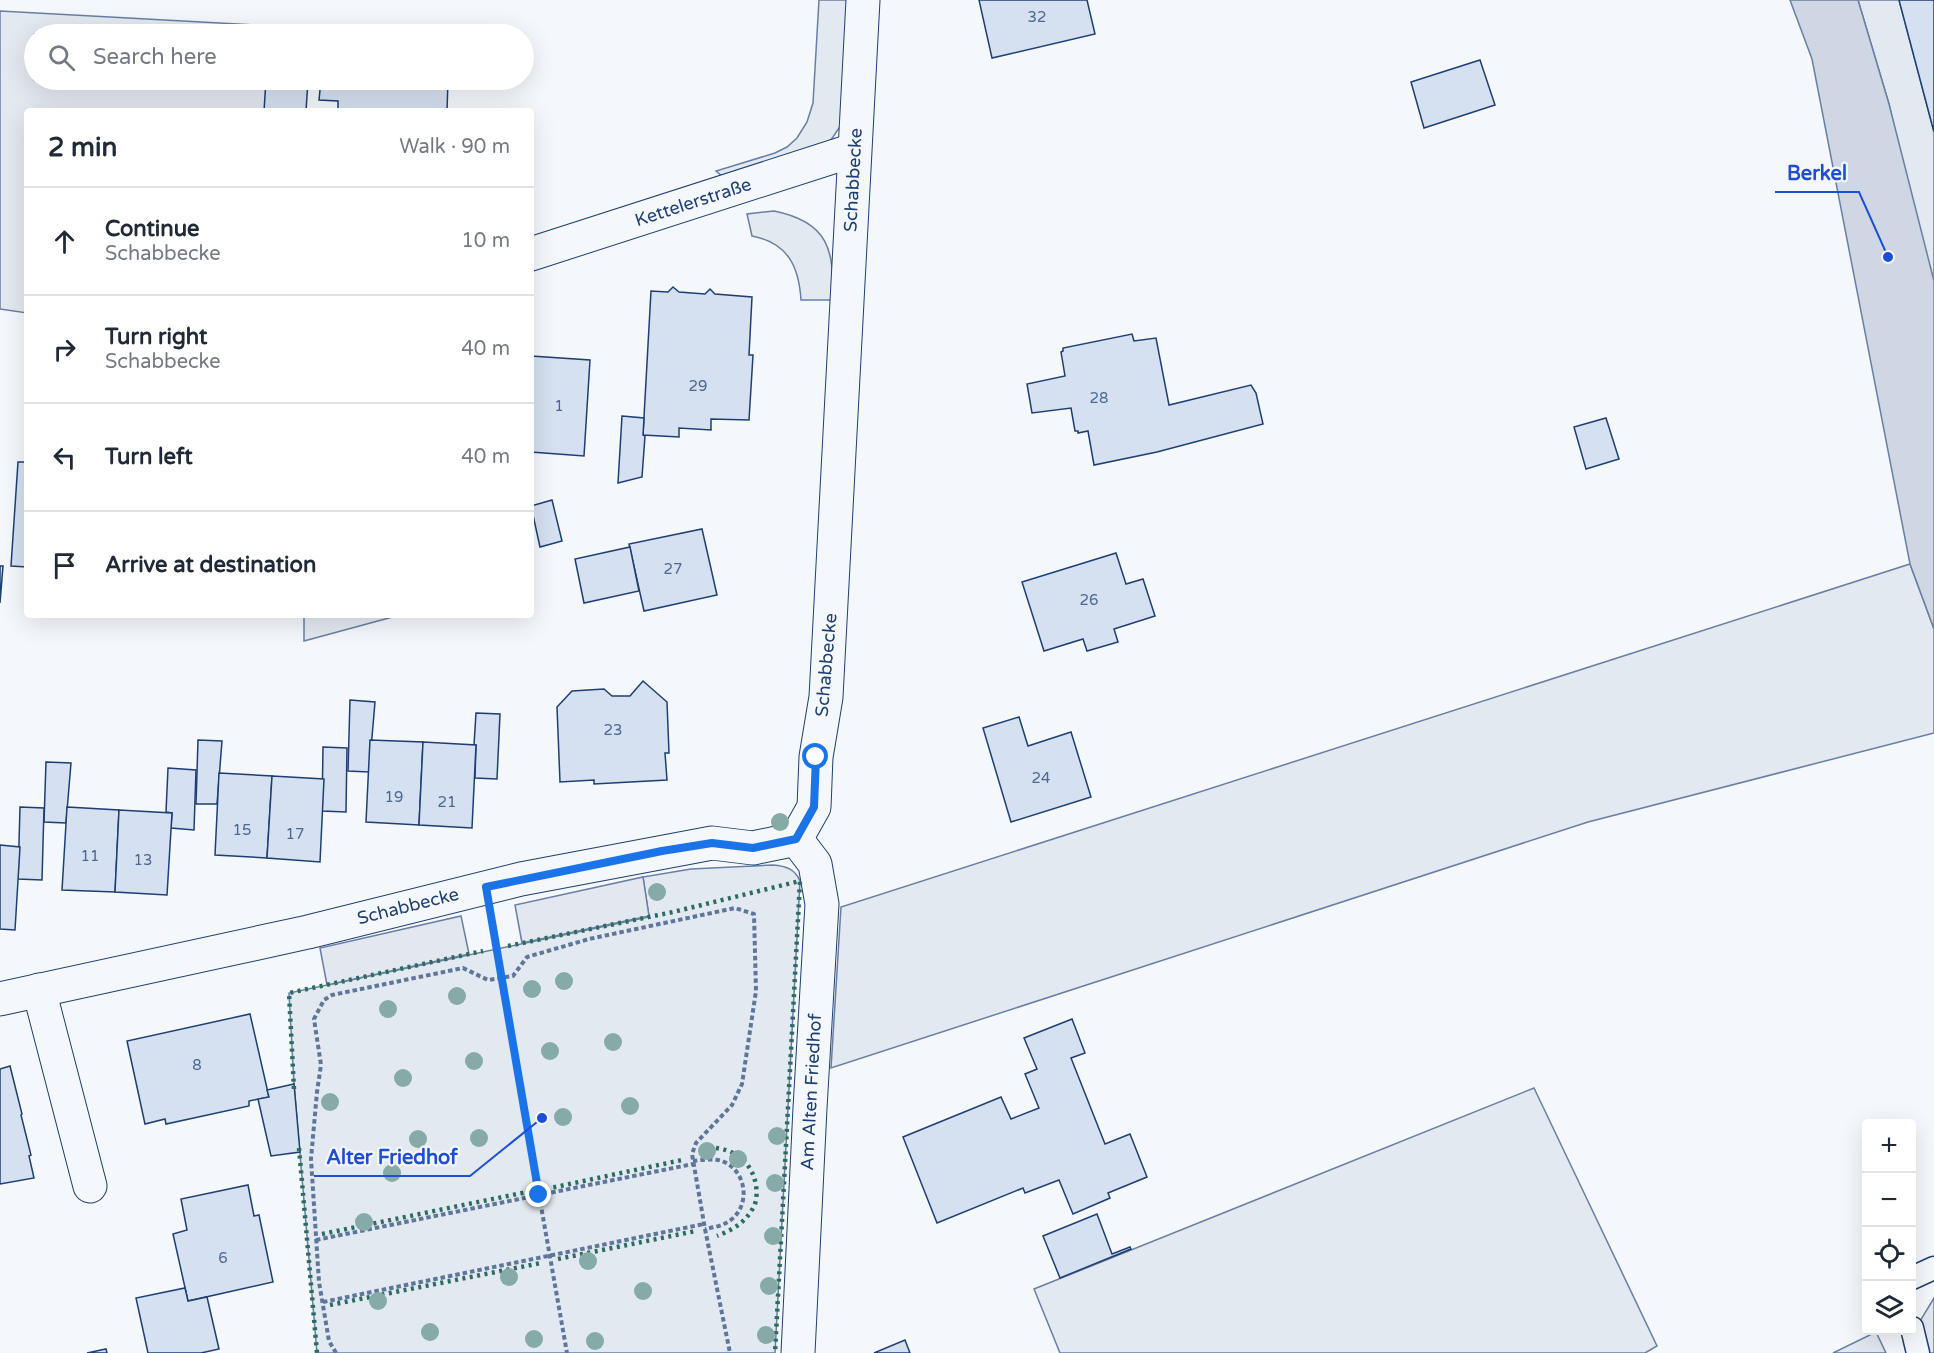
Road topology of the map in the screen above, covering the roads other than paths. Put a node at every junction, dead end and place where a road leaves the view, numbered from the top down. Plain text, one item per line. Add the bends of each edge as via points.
1 (863, 0) edge
2 (854, 150) junction
3 (534, 253) edge
4 (796, 839) junction
5 (39, 990) junction
6 (0, 999) edge
7 (90, 1186) dead end
8 (1934, 1268) edge
9 (1916, 1276) edge
10 (1913, 1335) edge
11 (798, 1353) edge
12 (1918, 1353) edge

1 - 2 street, Schabbecke
2 - 3 street, Kettelerstraße
2 - 4 street, Schabbecke via 826,697 816,757 814,807
4 - 5 street, Schabbecke via 753,848 712,843 486,887 308,932
4 - 11 street, Am Alten Friedhof via 815,864 822,903
5 - 6 street, Schabbecke
5 - 7 street
8 - 9 lane
10 - 12 lane

